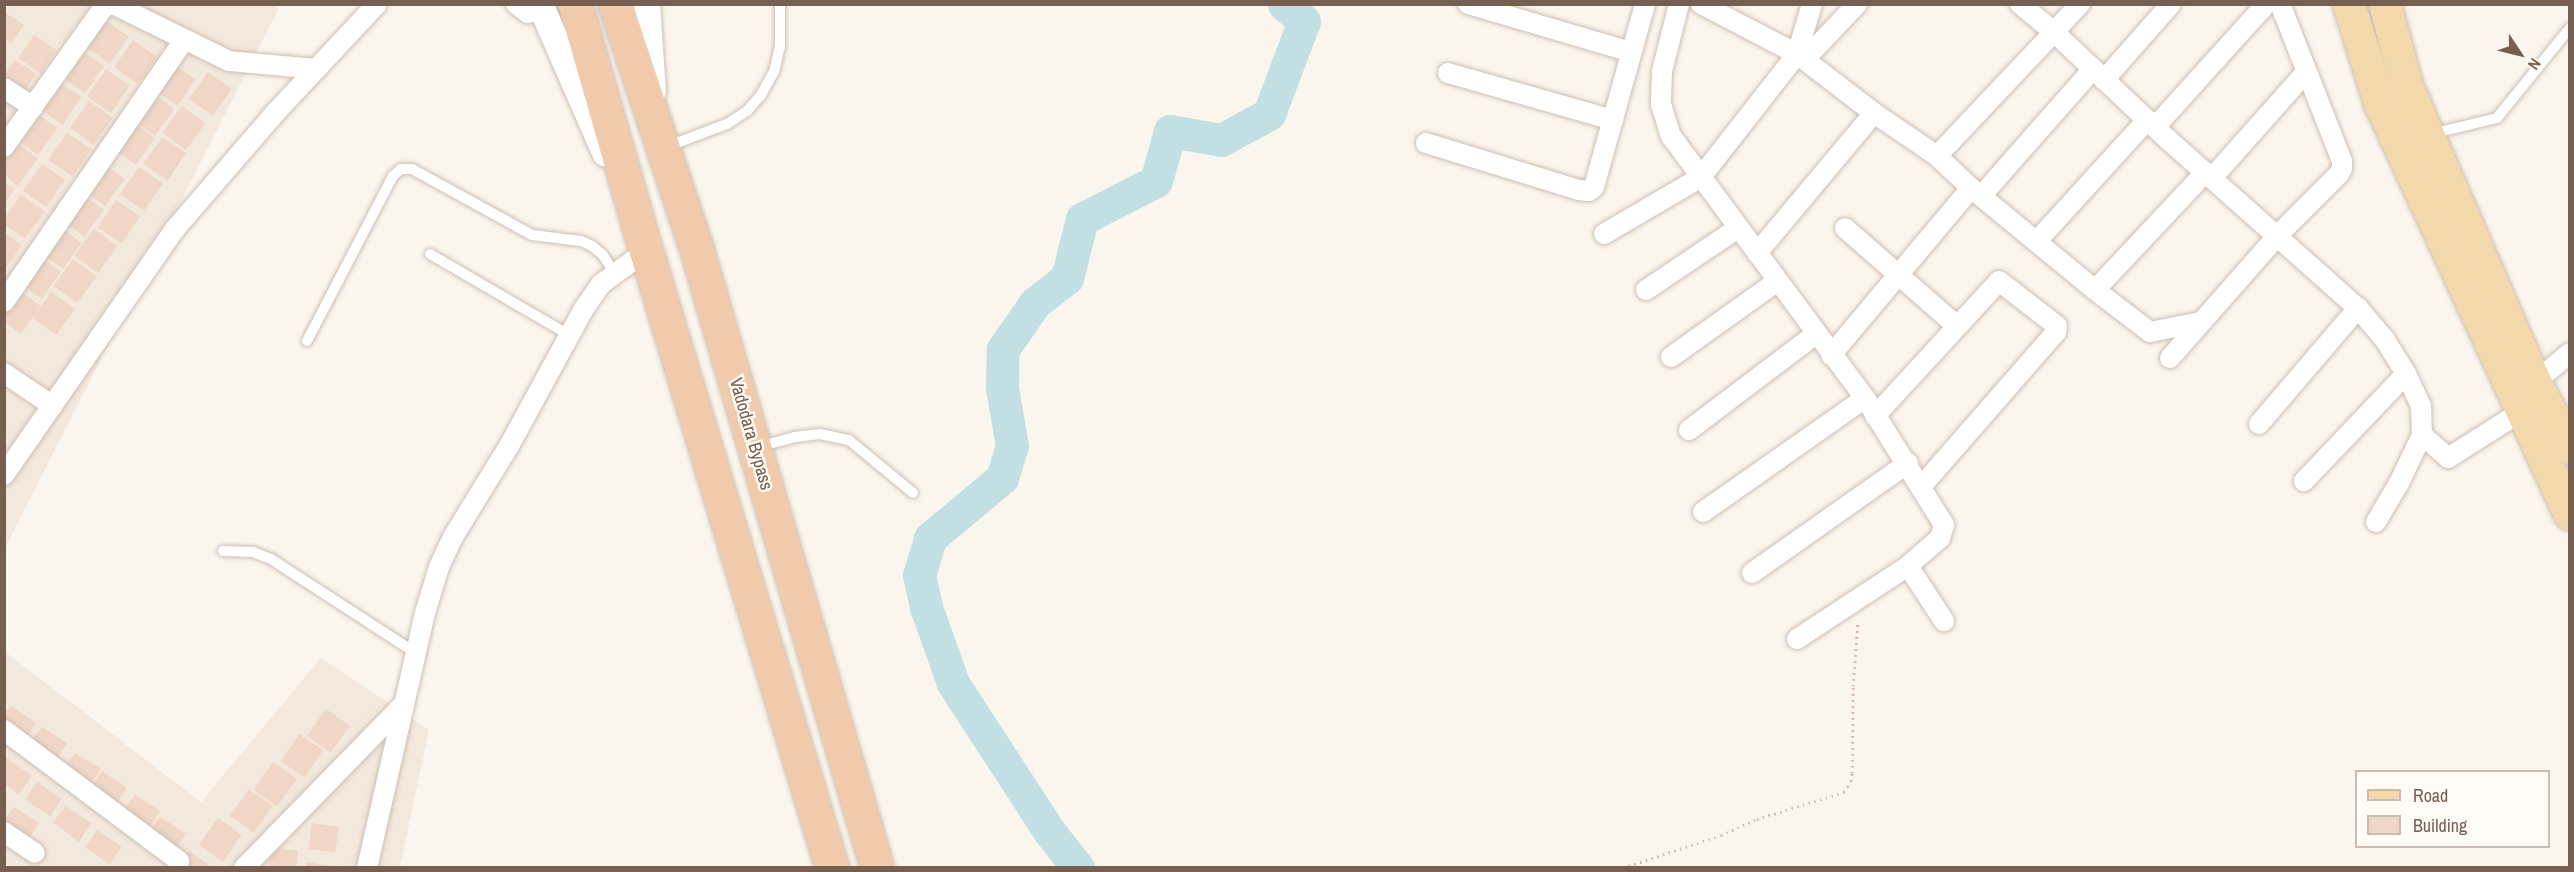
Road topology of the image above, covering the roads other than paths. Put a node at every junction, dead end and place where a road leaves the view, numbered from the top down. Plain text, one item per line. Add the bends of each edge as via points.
1 (377, 4) edge
2 (516, 4) edge
3 (575, 4) edge
4 (615, 4) edge
5 (647, 4) edge
6 (780, 4) edge
7 (1468, 4) edge
8 (1645, 4) edge
9 (1679, 4) edge
10 (1701, 4) edge
11 (1812, 4) edge
12 (1857, 4) edge
13 (2020, 4) edge
14 (2080, 4) edge
15 (2171, 4) edge
16 (2266, 4) edge
17 (2280, 4) edge
18 (2349, 4) edge
19 (2385, 4) edge
20 (541, 7) edge
21 (2570, 28) edge
22 (2054, 32) junction
23 (184, 40) junction
24 (1631, 52) junction
25 (1801, 56) junction
26 (317, 69) junction
27 (2306, 72) junction
28 (1448, 73) dead end
29 (2099, 75) junction
30 (4, 88) edge
31 (33, 107) junction
32 (1874, 113) junction
33 (1612, 120) junction
34 (2151, 124) junction
35 (2428, 135) junction
36 (659, 137) junction
37 (1426, 143) dead end
38 (4, 147) edge
39 (1937, 156) junction
40 (2209, 175) junction
41 (1701, 177) junction
42 (1977, 191) junction
43 (1738, 228) junction
44 (1845, 228) dead end
45 (1604, 234) dead end
46 (2277, 236) junction
47 (2037, 241) junction
48 (644, 244) junction
49 (1757, 252) junction
50 (430, 254) dead end
51 (614, 273) junction
52 (1899, 276) junction
53 (1776, 282) junction
54 (1646, 290) dead end
55 (2095, 290) junction
56 (4, 302) edge
57 (2358, 308) junction
58 (2200, 322) junction
59 (1957, 326) junction
60 (1816, 334) junction
61 (569, 335) junction
62 (307, 341) dead end
63 (2570, 353) edge
64 (1831, 355) junction
65 (1671, 357) dead end
66 (2169, 358) dead end
67 (4, 373) edge
68 (2406, 374) junction
69 (2535, 382) junction
70 (1864, 398) junction
71 (53, 406) junction
72 (2522, 411) junction
73 (1875, 416) junction
74 (2259, 424) dead end
75 (1689, 430) dead end
76 (2421, 435) junction
77 (755, 448) junction
78 (2570, 448) edge
79 (1908, 463) junction
80 (4, 475) edge
81 (2304, 481) dead end
82 (1921, 487) junction
83 (913, 493) dead end
84 (1702, 512) dead end
85 (2570, 514) edge
86 (2376, 522) dead end
87 (223, 551) dead end
88 (1908, 566) junction
89 (1752, 573) dead end
90 (1944, 621) dead end
91 (1797, 639) dead end
92 (416, 653) junction
93 (404, 704) junction
94 (4, 730) edge
95 (4, 832) edge
96 (266, 844) junction
97 (34, 853) dead end
98 (179, 861) dead end
99 (244, 867) edge
100 (262, 867) edge
101 (367, 867) edge
102 (832, 867) edge
103 (877, 867) edge

1 - 26 street
2 - 20 street via 528,13
3 - 48 highway
4 - 36 highway, Vadodara Bypass
5 - 36 street
6 - 36 lane via 780,47 774,72 747,111 727,124
7 - 24 street
8 - 24 street
9 - 41 street via 1662,71 1661,104 1671,136
10 - 25 street
11 - 25 street
12 - 25 street
13 - 22 street
14 - 22 street
15 - 29 street
16 - 34 street
17 - 27 street
18 - 72 main road via 2380,103
19 - 35 main road via 2407,86
20 - 48 street
21 - 35 lane via 2497,118
22 - 29 street
22 - 39 street
23 - 26 street via 229,61
23 - 31 street via 115,5 104,7
23 - 56 street
24 - 33 street
25 - 32 street
25 - 41 street
26 - 71 street via 175,228
27 - 40 street
27 - 46 street via 2342,168
28 - 33 street
29 - 34 street
29 - 42 street
30 - 31 street
31 - 38 street
32 - 39 street
32 - 49 street
33 - 37 street via 1594,187 1589,190
34 - 40 street
34 - 47 street
35 - 69 main road
36 - 77 highway, Vadodara Bypass
39 - 42 street
40 - 46 street
40 - 55 street
41 - 43 street
41 - 45 street
42 - 47 street
42 - 52 street
43 - 49 street
43 - 54 street
44 - 52 street
46 - 57 street
46 - 58 street
47 - 55 street
48 - 51 street
48 - 102 highway
49 - 53 street
50 - 61 lane
51 - 61 street via 601,284
51 - 62 lane via 592,246 532,235 412,169 401,170 393,176
52 - 59 street
52 - 64 street
53 - 60 street
53 - 65 street
55 - 58 street via 2150,332
57 - 68 street via 2385,340
57 - 74 street
58 - 66 street
59 - 73 street
59 - 82 street via 2001,280 2058,329
60 - 64 street
60 - 75 street
61 - 92 street via 509,446 453,537 439,567
63 - 69 street
64 - 70 street
67 - 71 street
68 - 76 street via 2421,406
68 - 81 street
69 - 78 main road
70 - 73 street
70 - 84 street
71 - 80 street
72 - 76 street via 2448,458
72 - 85 main road
73 - 79 street
76 - 86 street
77 - 83 lane via 820,434 842,438 863,450
77 - 103 highway, Vadodara Bypass
79 - 82 street
79 - 89 street
82 - 88 street via 1944,531
87 - 92 lane via 253,552 271,559
88 - 90 street
88 - 91 street
92 - 93 street
93 - 96 street
93 - 101 street
94 - 98 street
95 - 97 street
96 - 99 street
96 - 100 street

